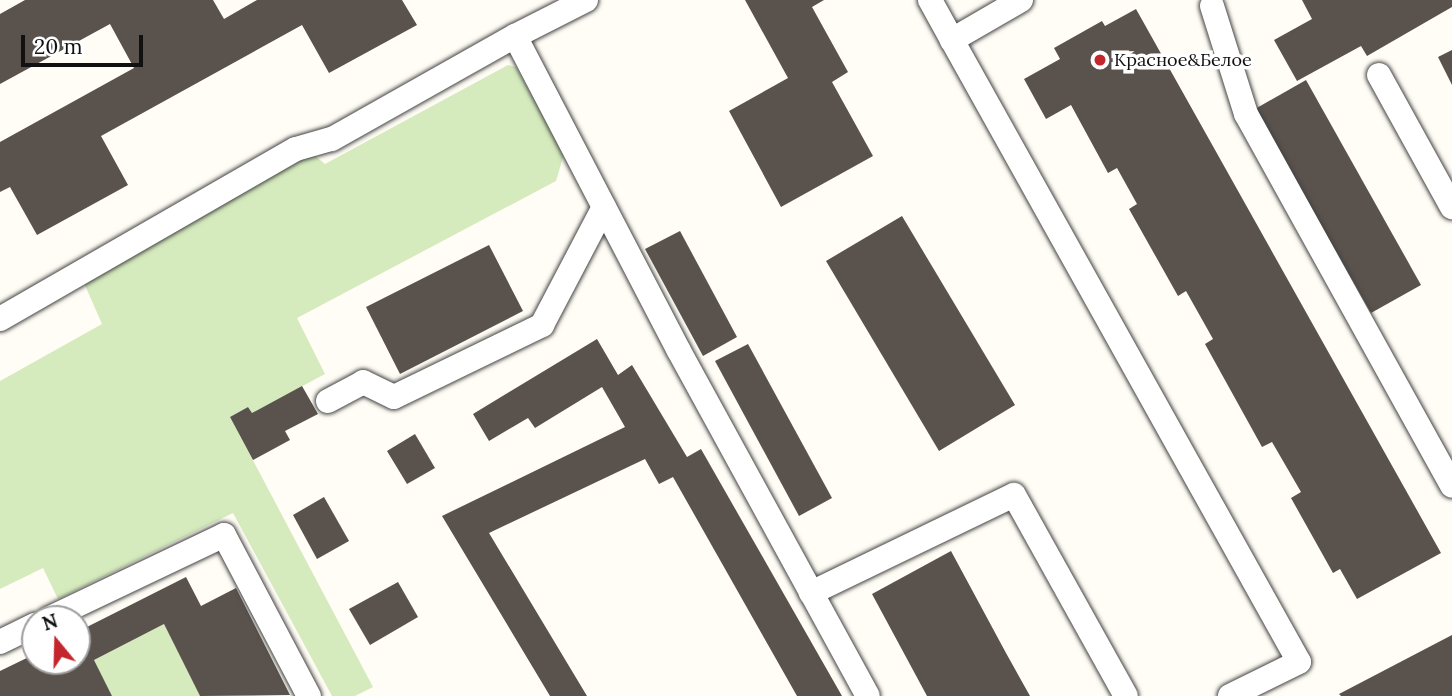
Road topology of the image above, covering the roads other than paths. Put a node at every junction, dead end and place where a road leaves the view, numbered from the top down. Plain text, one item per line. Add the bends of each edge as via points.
1 (586, 0) edge
2 (930, 0) edge
3 (1021, 0) edge
4 (1215, 2) edge
5 (515, 36) junction
6 (952, 40) junction
7 (1379, 75) dead end
8 (604, 207) junction
9 (1452, 207) edge
10 (0, 319) edge
11 (328, 401) dead end
12 (1452, 486) edge
13 (811, 593) junction
14 (77, 605) edge
15 (21, 632) edge
16 (0, 642) edge
17 (309, 696) edge
18 (868, 696) edge
19 (1126, 696) edge
20 (1230, 696) edge

1 - 5 lane
2 - 6 lane
3 - 6 lane
4 - 12 lane via 1246,114
5 - 8 lane
5 - 10 lane via 332,139 296,149
6 - 20 lane via 1299,662
7 - 9 lane
8 - 11 lane via 542,325 394,397 363,382
8 - 13 lane
13 - 18 lane
13 - 19 lane via 1014,495
14 - 17 lane via 224,535
15 - 16 lane

